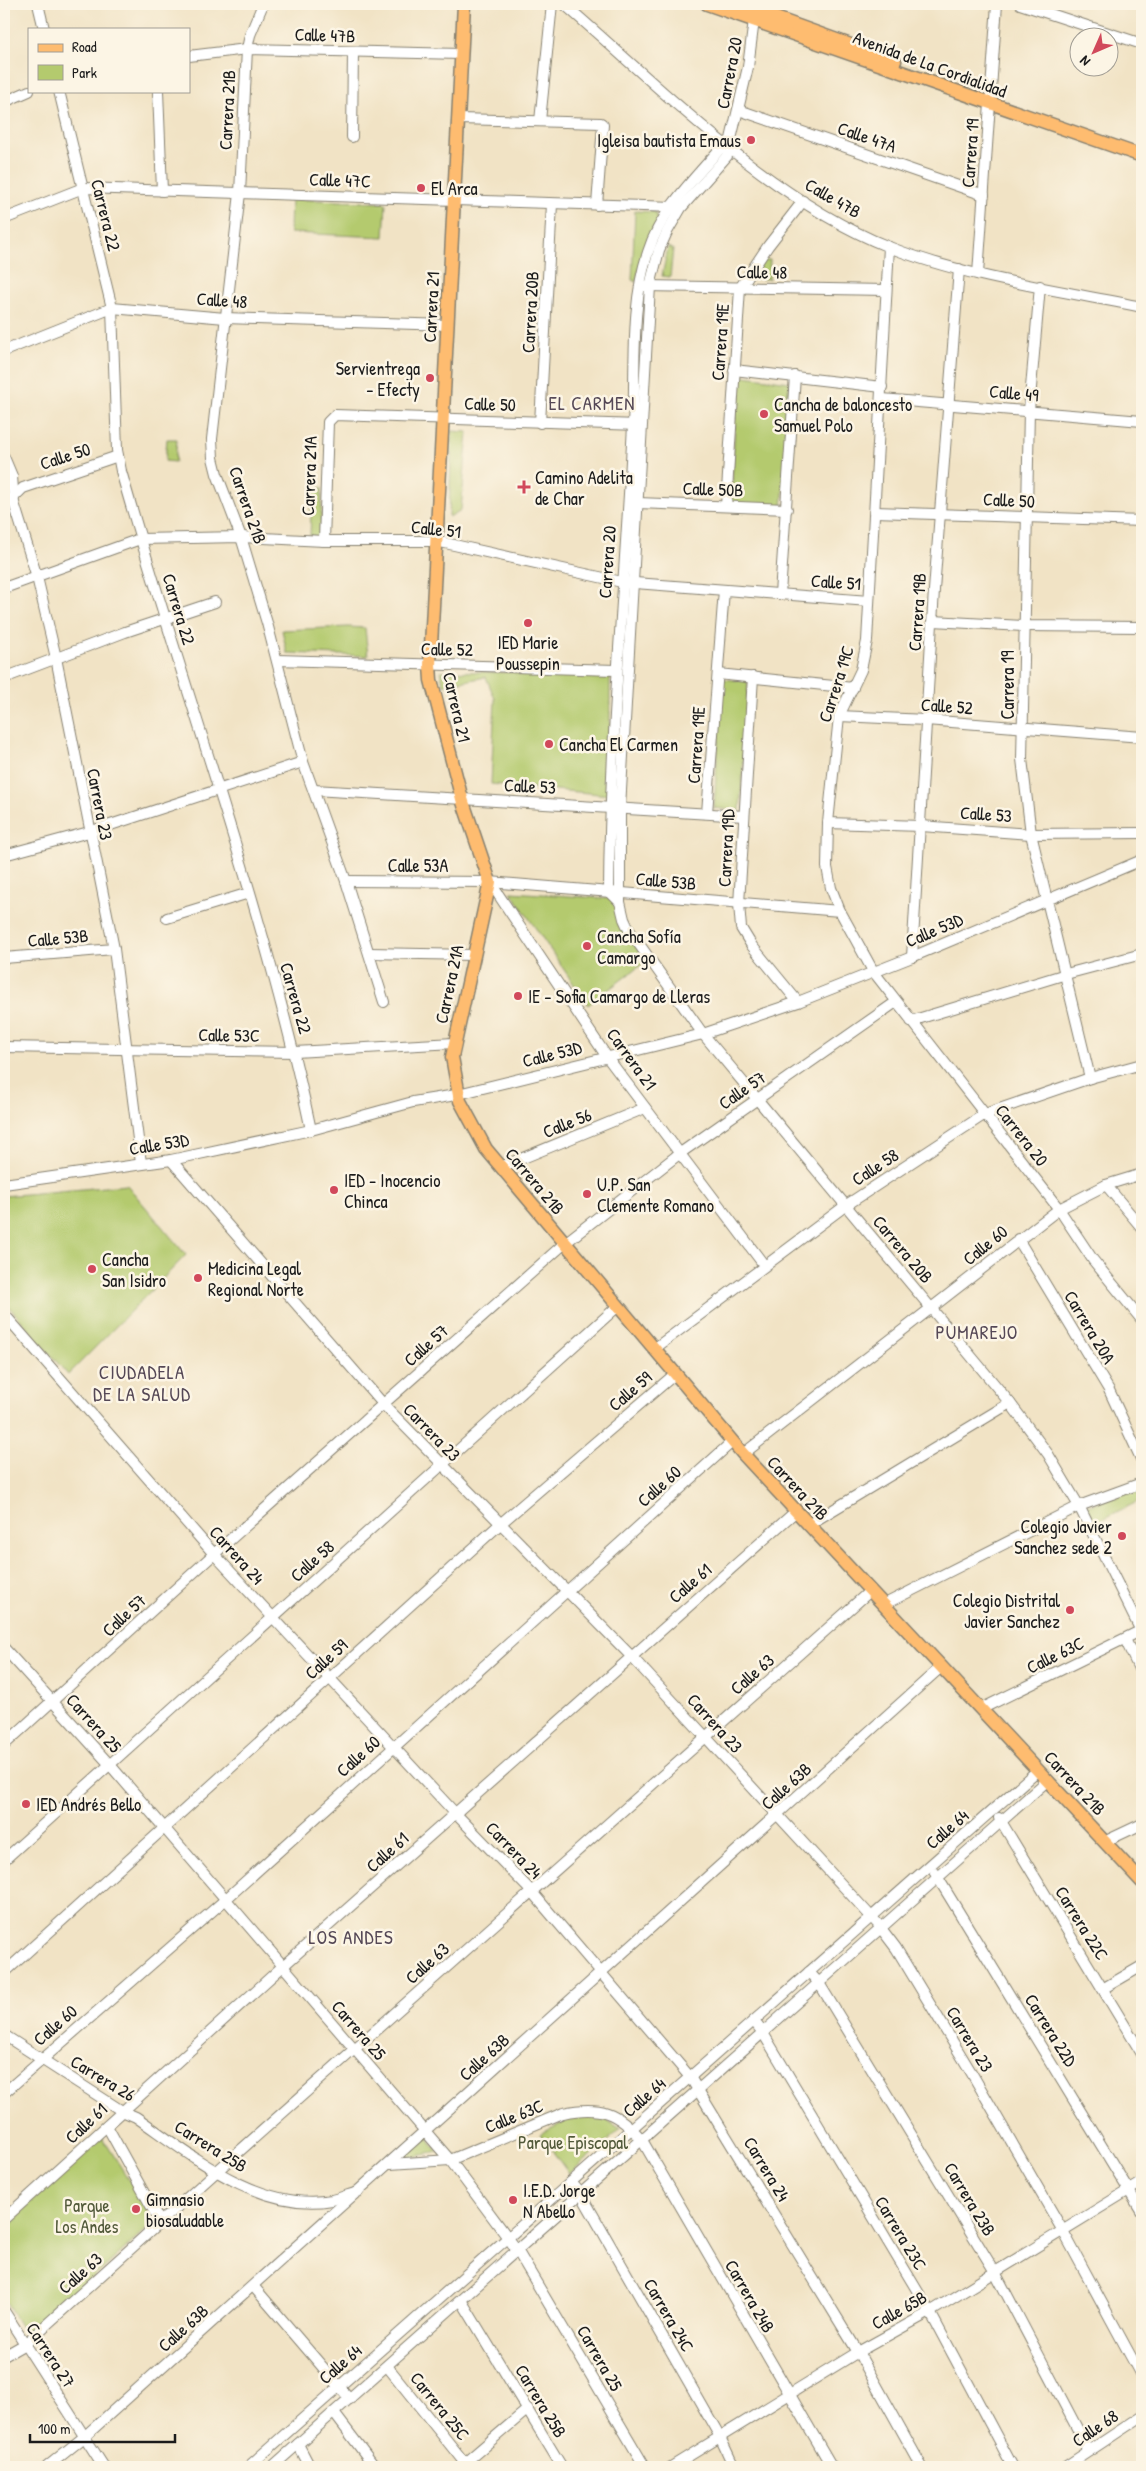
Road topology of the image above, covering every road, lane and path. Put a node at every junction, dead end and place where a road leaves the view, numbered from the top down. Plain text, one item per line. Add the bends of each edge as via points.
1 (38, 4) edge
2 (263, 4) edge
3 (464, 4) edge
4 (552, 4) edge
5 (564, 4) edge
6 (707, 4) edge
7 (737, 4) edge
8 (997, 4) edge
9 (1020, 4) edge
10 (755, 11) edge
11 (44, 28) edge
12 (1142, 44) edge
13 (247, 49) junction
14 (353, 52) junction
15 (461, 54) junction
16 (190, 56) edge
17 (28, 91) edge
18 (58, 92) edge
19 (158, 92) edge
20 (990, 100) junction
21 (4, 102) edge
22 (739, 110) junction
23 (458, 119) junction
24 (540, 121) junction
25 (352, 137) dead end
26 (729, 147) junction
27 (1142, 148) edge
28 (1142, 156) edge
29 (84, 188) junction
30 (162, 191) junction
31 (240, 193) junction
32 (984, 195) junction
33 (453, 200) junction
34 (804, 201) junction
35 (552, 204) junction
36 (597, 205) junction
37 (669, 207) junction
38 (681, 208) junction
39 (4, 219) edge
40 (889, 247) junction
41 (959, 269) junction
42 (978, 274) junction
43 (638, 286) junction
44 (650, 286) junction
45 (1040, 286) junction
46 (740, 288) junction
47 (886, 290) junction
48 (1142, 307) edge
49 (112, 308) junction
50 (226, 318) junction
51 (448, 324) junction
52 (4, 351) edge
53 (734, 370) junction
54 (795, 376) junction
55 (882, 387) junction
56 (882, 399) junction
57 (949, 403) junction
58 (1029, 410) junction
59 (335, 415) joint
60 (443, 419) junction
61 (1142, 421) edge
62 (540, 423) junction
63 (638, 425) junction
64 (118, 456) junction
65 (4, 457) edge
66 (8, 484) edge
67 (23, 488) junction
68 (9, 499) edge
69 (638, 503) junction
70 (726, 506) junction
71 (787, 509) junction
72 (875, 512) junction
73 (940, 513) junction
74 (1027, 518) junction
75 (1142, 521) edge
76 (241, 537) junction
77 (140, 539) junction
78 (324, 541) junction
79 (436, 541) junction
80 (37, 577) junction
81 (627, 582) junction
82 (4, 588) edge
83 (724, 590) junction
84 (780, 594) junction
85 (868, 601) junction
86 (214, 602) dead end
87 (165, 618) junction
88 (933, 622) junction
89 (1023, 626) junction
90 (1142, 627) edge
91 (56, 658) junction
92 (277, 660) junction
93 (430, 665) junction
94 (616, 670) junction
95 (718, 674) junction
96 (753, 677) junction
97 (4, 678) edge
98 (853, 688) junction
99 (839, 716) junction
100 (926, 720) junction
101 (1023, 728) junction
102 (1142, 737) edge
103 (303, 762) junction
104 (217, 788) junction
105 (314, 790) junction
106 (462, 799) junction
107 (615, 808) junction
108 (707, 813) junction
109 (744, 816) junction
110 (828, 823) junction
111 (920, 826) junction
112 (89, 832) junction
113 (1142, 833) edge
114 (1031, 834) junction
115 (4, 854) edge
116 (1142, 860) edge
117 (346, 881) junction
118 (490, 882) junction
119 (609, 891) junction
120 (249, 893) junction
121 (620, 898) junction
122 (1046, 901) junction
123 (739, 904) junction
124 (840, 911) junction
125 (167, 918) dead end
126 (114, 950) junction
127 (369, 953) junction
128 (1142, 954) edge
129 (474, 955) junction
130 (912, 957) junction
131 (4, 958) edge
132 (873, 971) junction
133 (1066, 974) junction
134 (384, 1002) dead end
135 (798, 1002) junction
136 (896, 1002) junction
137 (911, 1020) junction
138 (704, 1034) junction
139 (454, 1043) junction
140 (4, 1047) edge
141 (128, 1048) junction
142 (295, 1052) junction
143 (608, 1057) junction
144 (1142, 1064) edge
145 (1090, 1078) junction
146 (458, 1094) junction
147 (757, 1099) junction
148 (645, 1108) junction
149 (985, 1114) junction
150 (311, 1130) junction
151 (679, 1154) junction
152 (170, 1160) junction
153 (141, 1163) junction
154 (501, 1167) junction
155 (1142, 1174) edge
156 (4, 1184) edge
157 (1106, 1185) junction
158 (845, 1206) junction
159 (1059, 1209) junction
160 (1142, 1228) edge
161 (1018, 1239) junction
162 (565, 1243) junction
163 (764, 1265) junction
164 (618, 1306) junction
165 (1139, 1307) edge
166 (932, 1309) junction
167 (4, 1314) edge
168 (1142, 1320) edge
169 (654, 1349) junction
170 (675, 1374) junction
171 (1010, 1403) junction
172 (384, 1405) junction
173 (732, 1442) junction
174 (743, 1454) junction
175 (1142, 1461) edge
176 (442, 1465) junction
177 (1142, 1483) edge
178 (1079, 1506) junction
179 (795, 1512) junction
180 (499, 1525) junction
181 (808, 1525) junction
182 (214, 1554) junction
183 (565, 1591) junction
184 (870, 1591) junction
185 (883, 1605) junction
186 (273, 1618) junction
187 (1141, 1631) edge
188 (1125, 1639) junction
189 (4, 1648) edge
190 (631, 1656) junction
191 (941, 1668) junction
192 (1142, 1675) edge
193 (330, 1677) junction
194 (53, 1702) junction
195 (981, 1710) junction
196 (706, 1736) junction
197 (4, 1745) edge
198 (393, 1746) junction
199 (111, 1766) junction
200 (1038, 1770) junction
201 (1048, 1780) junction
202 (994, 1809) junction
203 (455, 1813) junction
204 (777, 1816) junction
205 (1001, 1822) junction
206 (1142, 1824) edge
207 (164, 1828) junction
208 (1106, 1841) junction
209 (4, 1860) edge
210 (930, 1866) junction
211 (938, 1878) junction
212 (1142, 1882) edge
213 (531, 1891) junction
214 (226, 1899) junction
215 (872, 1917) junction
216 (880, 1928) junction
217 (283, 1966) junction
218 (1142, 1966) edge
219 (809, 1972) junction
220 (4, 1973) edge
221 (602, 1973) junction
222 (819, 1983) junction
223 (1104, 1988) junction
224 (754, 2021) junction
225 (763, 2032) junction
226 (4, 2035) edge
227 (355, 2050) junction
228 (1142, 2054) edge
229 (41, 2059) junction
230 (690, 2077) junction
231 (699, 2089) junction
232 (4, 2093) edge
233 (122, 2111) junction
234 (136, 2117) joint
235 (107, 2126) junction
236 (632, 2128) junction
237 (426, 2131) junction
238 (642, 2140) junction
239 (450, 2160) junction
240 (390, 2164) junction
241 (216, 2172) junction
242 (571, 2182) junction
243 (1142, 2182) edge
244 (1130, 2190) junction
245 (361, 2191) junction
246 (581, 2194) junction
247 (1142, 2212) edge
248 (4, 2219) edge
249 (160, 2222) junction
250 (1063, 2231) junction
251 (508, 2237) junction
252 (517, 2250) junction
253 (995, 2272) junction
254 (254, 2287) junction
255 (461, 2300) junction
256 (432, 2304) junction
257 (4, 2311) edge
258 (930, 2312) junction
259 (442, 2316) junction
260 (25, 2344) junction
261 (858, 2352) junction
262 (4, 2356) edge
263 (386, 2366) junction
264 (1142, 2377) edge
265 (339, 2386) junction
266 (788, 2395) junction
267 (350, 2399) junction
268 (528, 2409) junction
269 (334, 2413) junction
270 (1142, 2416) edge
271 (720, 2435) junction
272 (84, 2437) junction
273 (298, 2444) junction
274 (1089, 2451) junction
275 (464, 2466) edge
276 (47, 2467) edge
277 (104, 2467) edge
278 (248, 2467) edge
279 (272, 2467) edge
280 (310, 2467) edge
281 (375, 2467) edge
282 (562, 2467) edge
283 (645, 2467) edge
284 (671, 2467) edge
285 (734, 2467) edge
286 (832, 2467) edge
287 (922, 2467) edge
288 (1013, 2467) edge
289 (1065, 2467) edge

1 - 11 street
2 - 13 street, Carrera 21B
3 - 15 main road, Carrera 21
4 - 24 street
5 - 26 street, Calle 47B
6 - 10 main road, Avenida de La Cordialidad
7 - 10 main road, Avenida de La Cordialidad
8 - 20 street, Carrera 19
9 - 12 street
10 - 20 main road, Avenida de La Cordialidad
10 - 22 street, Carrera 20
13 - 14 street, Calle 47B
13 - 16 street, Calle 47B
13 - 31 street, Carrera 21B
14 - 15 street, Calle 47B
14 - 25 street
15 - 23 main road, Carrera 21
17 - 21 street
18 - 29 street, Carrera 22
19 - 30 street
20 - 27 main road, Avenida de La Cordialidad
20 - 28 main road, Avenida de La Cordialidad
20 - 32 street, Carrera 19
22 - 26 street, Carrera 20
22 - 32 street, Calle 47A
23 - 24 street
23 - 33 main road, Carrera 21
24 - 36 street via 598,122 603,125
26 - 34 street, Calle 47B
26 - 37 street, Carrera 20 via 720,149
26 - 38 street, Carrera 20 via 728,156
29 - 30 street, Calle 47C
29 - 39 street, Calle 47C
29 - 49 street, Carrera 22
30 - 31 street, Calle 47C
31 - 33 street, Calle 47C
31 - 50 street, Carrera 21B
32 - 42 street, Carrera 19
33 - 35 street, Calle 47C
33 - 51 main road, Carrera 21
34 - 40 street, Calle 47B
34 - 46 street, Carrera 19E
35 - 36 street, Calle 47C
35 - 62 street, Carrera 20B
36 - 37 street, Calle 47C
37 - 38 street, Calle 47C
37 - 43 street, Carrera 20 via 648,251
38 - 44 street, Carrera 20 via 659,250
40 - 41 street, Calle 47B
40 - 47 street, Carrera 19C
41 - 42 street, Calle 47B
41 - 57 street, Carrera 19B
42 - 45 street, Calle 47B
43 - 44 street, Calle 48
43 - 63 street, Carrera 20
44 - 46 street, Calle 48
44 - 63 street, Carrera 20
45 - 48 street, Calle 47B
45 - 58 street, Carrera 19
46 - 47 street, Calle 48
46 - 53 street, Carrera 19E
47 - 55 street, Carrera 19C
49 - 50 street, Calle 48
49 - 52 street, Calle 48
49 - 64 street, Carrera 22
50 - 51 street, Calle 48
50 - 76 street, Carrera 21B via 212,439 213,458
51 - 60 main road, Carrera 21
53 - 54 street
53 - 70 street, Carrera 19E
54 - 55 street
54 - 71 street
55 - 56 street, Carrera 19C
56 - 57 street, Calle 49
56 - 72 street, Carrera 19C
57 - 58 street, Calle 49
57 - 73 street, Carrera 19B
58 - 61 street, Calle 49
58 - 74 street, Carrera 19
59 - 60 street, Calle 50
59 - 78 street, Carrera 21A via 328,422
60 - 62 street, Calle 50
60 - 79 main road, Carrera 21
62 - 63 street, Calle 50
63 - 69 street, Carrera 20
63 - 81 street, Carrera 20
64 - 67 street, Calle 50
64 - 77 street, Carrera 22
65 - 66 street, Carrera 23
66 - 67 street, Calle 50
66 - 68 street, Carrera 23
67 - 68 street, Calle 50
68 - 80 street, Carrera 23
69 - 70 street, Calle 50B
69 - 81 street, Carrera 20
70 - 71 street, Calle 50B
71 - 84 street
72 - 73 street, Calle 50
72 - 85 street, Carrera 19C
73 - 74 street, Calle 50
73 - 88 street, Carrera 19B
74 - 75 street, Calle 50
74 - 89 street, Carrera 19
76 - 77 street, Calle 51
76 - 78 street, Calle 51
76 - 92 street, Carrera 21B
77 - 80 street, Calle 51
77 - 87 street, Carrera 22
78 - 79 street, Calle 51
79 - 81 street, Calle 51
79 - 93 main road, Carrera 21
80 - 82 street, Calle 51
80 - 91 street, Carrera 23
81 - 83 street, Calle 51
81 - 94 street, Carrera 20
81 - 107 street, Carrera 20
83 - 84 street, Calle 51
83 - 95 street, Carrera 19E
84 - 85 street, Calle 51
85 - 98 street, Carrera 19C via 867,640 861,670
86 - 87 street
87 - 91 street
87 - 104 street, Carrera 22
88 - 89 street
88 - 100 street, Carrera 19B
89 - 90 street
89 - 101 street, Carrera 19
91 - 97 street
91 - 112 street, Carrera 23
92 - 93 street, Calle 52
92 - 103 street, Carrera 21B
93 - 94 street, Calle 52
93 - 106 main road, Carrera 21 via 431,680
94 - 107 street, Carrera 20
95 - 96 street
95 - 108 street, Carrera 19E
96 - 98 street
96 - 109 street, Carrera 19D
98 - 99 street, Carrera 19C
99 - 100 street, Calle 52
99 - 110 street, Carrera 19C
100 - 101 street, Calle 52
100 - 111 street, Carrera 19B
101 - 102 street, Calle 52
101 - 114 street, Carrera 19 via 1022,759
103 - 104 street
103 - 105 street, Carrera 21B
104 - 112 street
104 - 120 street, Carrera 22
105 - 106 street, Calle 53
105 - 117 street, Carrera 21B
106 - 107 street, Calle 53
106 - 118 main road, Carrera 21
107 - 108 street, Calle 53
107 - 119 street, Carrera 20
107 - 121 street, Carrera 20
108 - 109 street, Calle 53
109 - 123 street, Carrera 19D
110 - 111 street, Calle 53
110 - 124 street, Carrera 19C via 827,868
111 - 114 street, Calle 53
111 - 130 street, Carrera 19B
112 - 115 street
112 - 126 street, Carrera 23
113 - 114 street, Calle 53
114 - 122 street, Carrera 19
116 - 122 street, Calle 53D
117 - 118 street, Calle 53A
117 - 127 street, Carrera 21B
118 - 119 street, Calle 53B
118 - 129 main road, Carrera 21A
118 - 143 street, Carrera 21
119 - 121 street, Calle 53B
120 - 125 street
120 - 142 street, Carrera 22
121 - 123 street, Calle 53B
121 - 138 street, Carrera 20B via 629,930
122 - 130 street, Calle 53D
122 - 133 street, Carrera 19
123 - 124 street, Calle 53B
123 - 135 street, Carrera 19D via 741,928
124 - 132 street, Carrera 19C
126 - 131 street, Calle 53B
126 - 141 street, Carrera 23
127 - 129 street
127 - 134 street, Carrera 21B
128 - 133 street
129 - 139 main road, Carrera 21A
130 - 132 street, Calle 53D
132 - 135 street, Calle 53D
132 - 136 street, Carrera 20
133 - 137 street
133 - 145 street, Carrera 19
135 - 138 street, Calle 53D
136 - 137 street, Carrera 20
136 - 147 street, Calle 57
137 - 149 street, Carrera 20
138 - 143 street, Calle 53D
138 - 147 street, Carrera 20B
139 - 142 street, Calle 53C
139 - 146 main road, Carrera 21A via 454,1075
140 - 141 street, Calle 53C
141 - 142 street, Calle 53C
141 - 153 street, Carrera 23
142 - 150 street, Carrera 22
143 - 146 street, Calle 53D
143 - 148 street, Carrera 21
144 - 145 street, Calle 58
145 - 149 street, Calle 58
146 - 150 street, Calle 53D via 413,1102
146 - 154 main road, Carrera 21B via 474,1130
147 - 151 street, Calle 57
147 - 158 street, Carrera 20B
148 - 151 street, Carrera 21
148 - 154 street, Calle 56
149 - 158 street, Calle 58
149 - 159 street, Carrera 20
150 - 152 street, Calle 53D
151 - 162 street, Calle 57
151 - 163 street, Carrera 21
152 - 153 street, Calle 53D
152 - 172 street, Carrera 23
153 - 156 street, Calle 53D
154 - 162 main road, Carrera 21B
155 - 157 street, Calle 60
157 - 159 street, Calle 60
157 - 160 street
158 - 163 street, Calle 58
158 - 166 street, Carrera 20B
159 - 161 street, Calle 60
159 - 165 street, Carrera 20 via 1093,1260
161 - 166 street, Calle 60
161 - 175 street, Carrera 20A via 1109,1390
162 - 164 main road, Carrera 21B
162 - 172 street, Calle 57
163 - 169 street, Calle 58
164 - 169 main road, Carrera 21B
164 - 176 street, Calle 58
165 - 168 street, Carrera 20
166 - 171 street, Carrera 20B
166 - 174 street, Calle 60
167 - 182 street, Carrera 24
169 - 170 main road, Carrera 21B
170 - 173 main road, Carrera 21B
170 - 180 street, Calle 59
171 - 178 street, Carrera 20B via 1048,1454
171 - 181 street
172 - 176 street, Carrera 23
172 - 182 street, Calle 57
173 - 174 main road, Carrera 21B
173 - 183 street, Calle 60
174 - 179 main road, Carrera 21B
176 - 180 street, Carrera 23
176 - 186 street, Calle 58
177 - 178 street
178 - 185 street
178 - 187 street, Carrera 20B
179 - 181 main road, Carrera 21B
179 - 190 street, Calle 61
180 - 183 street, Carrera 23
180 - 193 street, Calle 59
181 - 184 main road, Carrera 21B
182 - 186 street, Carrera 24
182 - 194 street, Calle 57
183 - 190 street, Carrera 23
183 - 198 street, Calle 60
184 - 185 main road, Carrera 21B
184 - 196 street, Calle 63
185 - 191 main road, Carrera 21B
186 - 193 street, Carrera 24
186 - 199 street, Calle 58
187 - 188 street, Calle 63C
188 - 192 street
188 - 195 street, Calle 63C
189 - 194 street, Carrera 25
190 - 196 street, Carrera 23
190 - 203 street, Calle 61
191 - 195 main road, Carrera 21B
191 - 204 street, Calle 63B
193 - 198 street, Carrera 24
193 - 207 street, Calle 59
194 - 197 street, Calle 57
194 - 199 street, Carrera 25
195 - 200 main road, Carrera 21B
196 - 204 street, Carrera 23
196 - 213 street, Calle 63
198 - 203 street, Carrera 24
198 - 214 street, Calle 60
199 - 207 street, Carrera 25
199 - 209 street, Calle 58
200 - 201 main road, Carrera 21B
200 - 202 street, Calle 64
201 - 205 street, Calle 64
201 - 208 main road, Carrera 21B
202 - 205 street, Carrera 22C
202 - 210 street, Calle 64
203 - 213 street, Carrera 24
203 - 217 street, Calle 61
204 - 215 street, Carrera 23
204 - 221 street, Calle 63B
205 - 211 street, Calle 64
205 - 223 street, Carrera 22C
206 - 208 street
207 - 214 street, Carrera 25
207 - 220 street, Calle 59
208 - 212 main road, Carrera 21B
210 - 211 street, Carrera 22D
210 - 215 street, Calle 64
211 - 216 street, Calle 64
211 - 244 street, Carrera 22D
213 - 221 street, Carrera 24
213 - 227 street, Calle 63
214 - 217 street, Carrera 25
214 - 229 street, Calle 60
215 - 216 street, Carrera 23
215 - 219 street, Calle 64
216 - 222 street, Calle 64
216 - 250 street, Carrera 23 via 901,1956
217 - 227 street, Carrera 25
217 - 233 street, Calle 61
218 - 223 street
219 - 222 street, Carrera 23B
219 - 224 street, Calle 64
221 - 230 street, Carrera 24
221 - 237 street, Calle 63B
222 - 225 street, Calle 64
222 - 253 street, Carrera 23B
223 - 228 street, Carrera 22C
224 - 225 street, Carrera 23C
224 - 230 street, Calle 64
225 - 231 street, Calle 64
225 - 258 street, Carrera 23C
226 - 229 street, Carrera 26
227 - 237 street, Carrera 25
227 - 241 street, Calle 63
229 - 232 street, Calle 60
229 - 233 street, Carrera 26
230 - 231 street, Carrera 24
230 - 236 street, Calle 64
231 - 238 street, Calle 64
231 - 261 street, Carrera 24
233 - 234 street, Carrera 26
233 - 235 street, Calle 61
234 - 241 street, Carrera 25B
235 - 248 street, Calle 61
235 - 249 street
236 - 238 street, Calle 63C
236 - 239 street, Calle 63C via 621,2118 600,2110 582,2109 563,2113
236 - 242 street, Calle 64
237 - 239 street, Carrera 25
237 - 240 street, Calle 63B
238 - 246 street, Calle 64
238 - 266 street, Carrera 24B
239 - 240 street, Calle 63C
239 - 251 street, Carrera 25
240 - 245 street, Calle 63B
241 - 245 street, Carrera 25B via 261,2193 298,2200 332,2200
241 - 249 street, Calle 63
242 - 246 street, Carrera 24C
242 - 251 street, Calle 64
243 - 244 street, Calle 65B
244 - 247 street, Carrera 22D
244 - 250 street, Calle 65B
245 - 254 street, Calle 63B
246 - 252 street, Calle 64
246 - 271 street, Carrera 24C
249 - 260 street, Calle 63
250 - 253 street, Calle 65B
250 - 264 street, Carrera 23
251 - 252 street, Carrera 25
251 - 256 street, Calle 64
252 - 255 street, Calle 64
252 - 283 street, Carrera 25
253 - 258 street, Calle 65B
253 - 274 street, Carrera 23B
254 - 265 street
254 - 272 street, Calle 63B
255 - 259 street, Calle 64
255 - 268 street, Carrera 25B
256 - 259 street
256 - 265 street, Calle 64
257 - 260 street, Carrera 27
258 - 261 street, Calle 65B
258 - 288 street, Carrera 23C
259 - 263 street, Calle 64
260 - 262 street, Calle 63
260 - 272 street, Carrera 27
261 - 266 street, Calle 65B
261 - 287 street, Carrera 24
263 - 267 street, Calle 64
263 - 275 street, Carrera 25C
265 - 267 street
265 - 278 street, Calle 64
266 - 271 street, Calle 65B
266 - 286 street, Carrera 24B
267 - 269 street, Calle 64
268 - 275 street
268 - 282 street, Carrera 25B
269 - 273 street, Calle 64
269 - 281 street
270 - 274 street, Calle 68
271 - 284 street, Calle 65B
271 - 285 street, Carrera 24C
272 - 276 street, Calle 63B
272 - 277 street, Carrera 27
273 - 279 street, Calle 64
273 - 280 street
274 - 289 street, Calle 68

